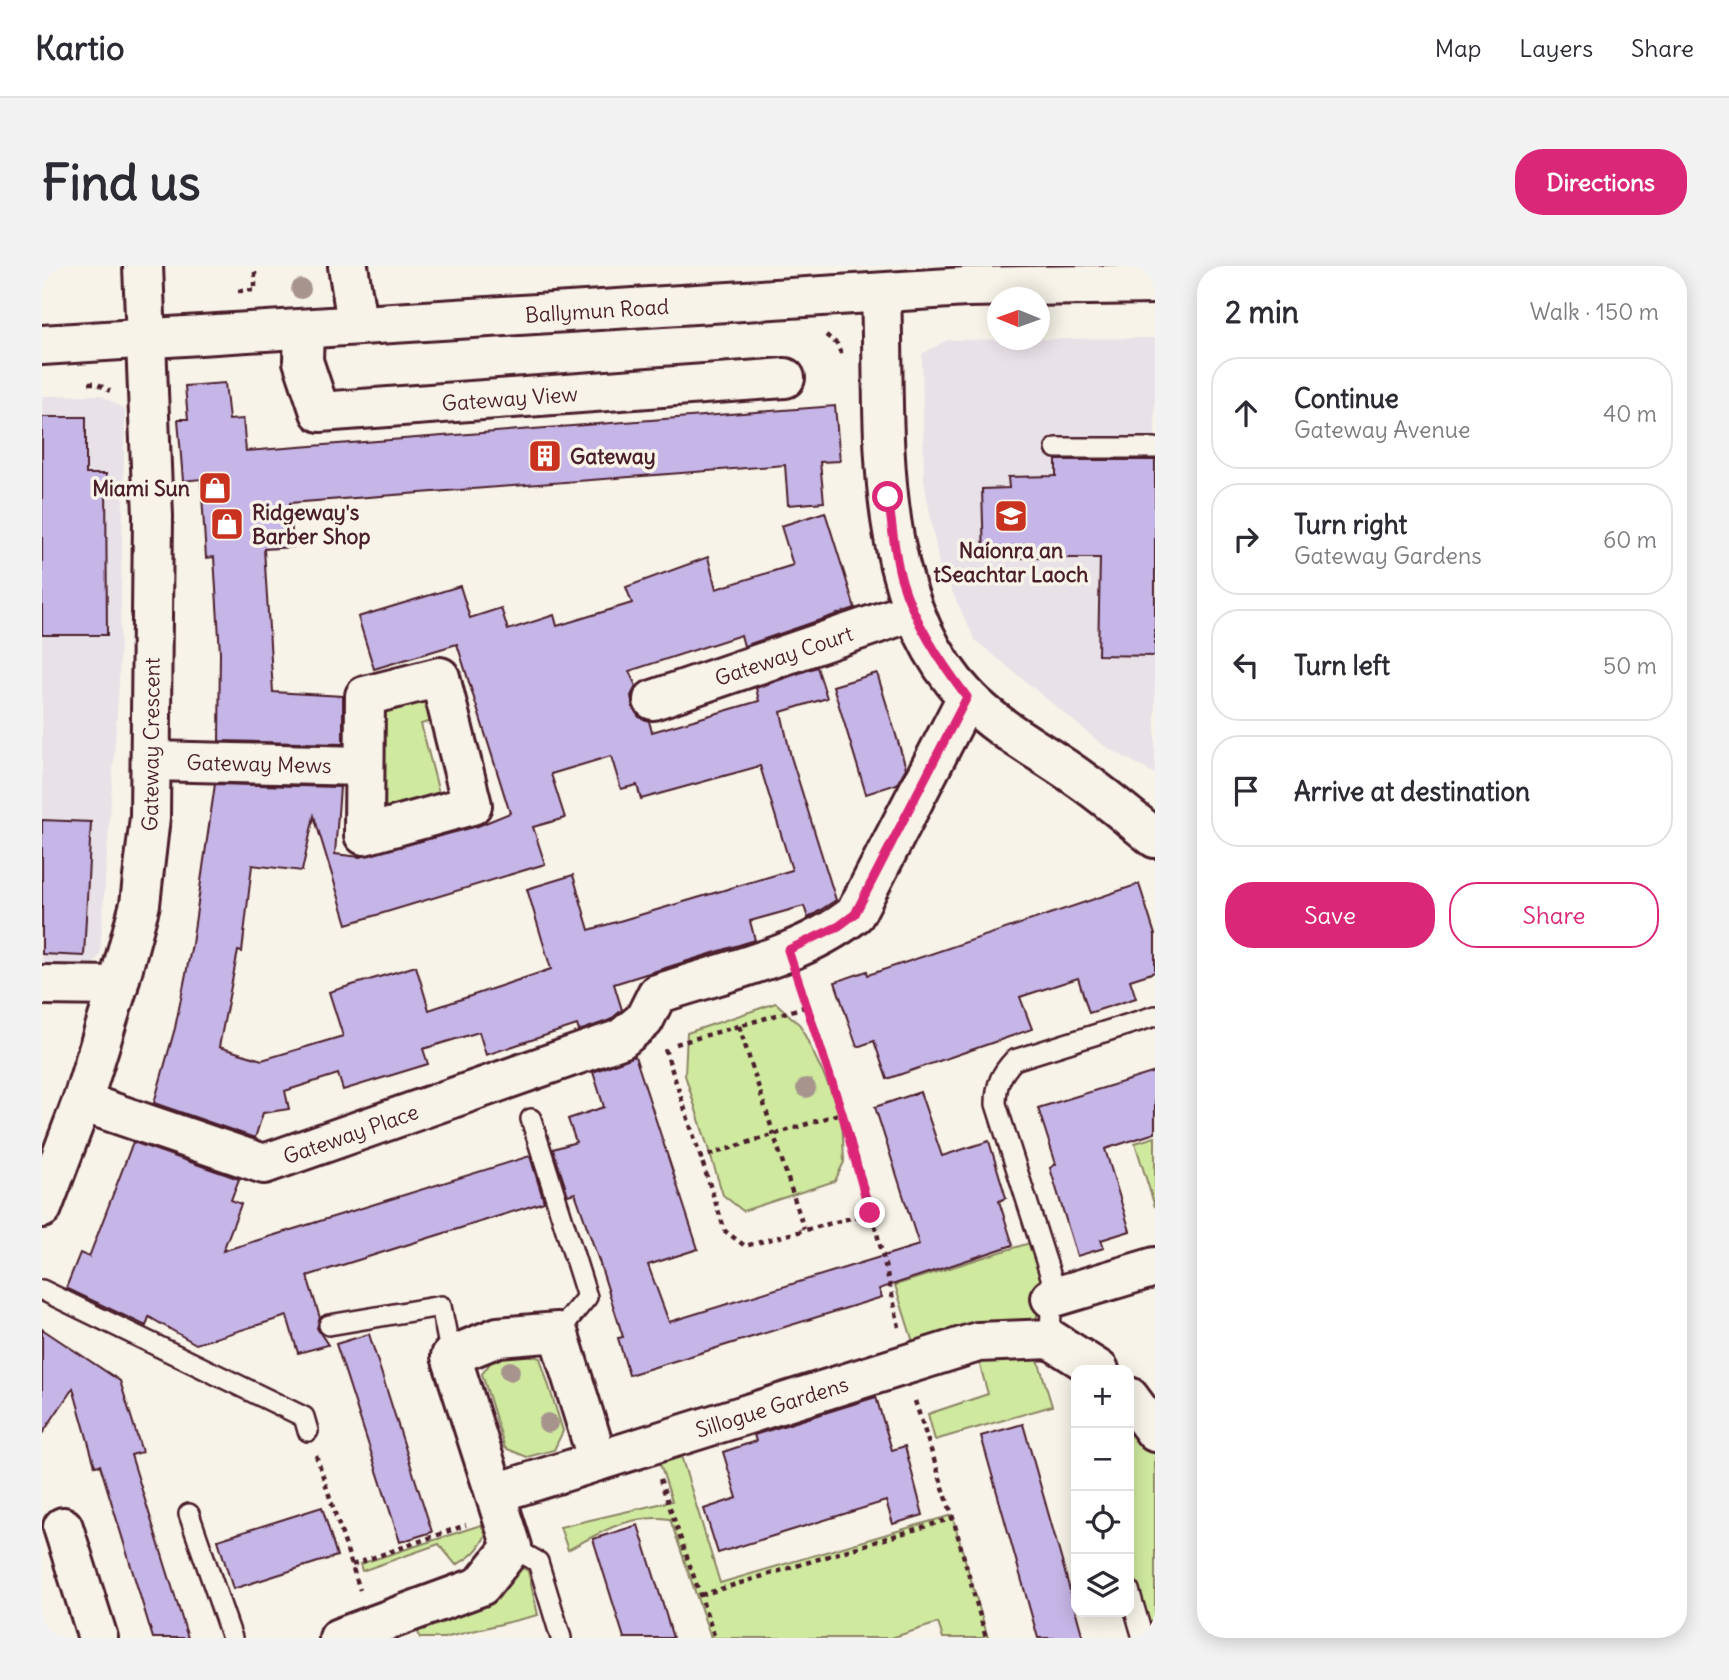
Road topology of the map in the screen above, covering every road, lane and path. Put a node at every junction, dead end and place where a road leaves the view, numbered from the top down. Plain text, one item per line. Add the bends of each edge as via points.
1 (143, 266) edge
2 (348, 266) edge
3 (255, 270) dead end
4 (1155, 284) edge
5 (228, 292) dead end
6 (881, 293) junction
7 (357, 323) junction
8 (304, 329) junction
9 (145, 339) junction
10 (42, 345) edge
11 (785, 378) dead end
12 (84, 384) dead end
13 (116, 398) dead end
14 (1155, 448) edge
15 (1056, 449) dead end
16 (914, 611) junction
17 (967, 697) junction
18 (653, 700) dead end
19 (152, 761) junction
20 (364, 766) dead end
21 (1155, 838) edge
22 (788, 950) junction
23 (42, 985) edge
24 (118, 986) junction
25 (808, 1006) junction
26 (1155, 1017) edge
27 (739, 1026) junction
28 (654, 1034) junction
29 (82, 1102) junction
30 (842, 1113) junction
31 (531, 1119) dead end
32 (773, 1134) junction
33 (699, 1158) junction
34 (42, 1208) edge
35 (870, 1213) junction
36 (804, 1229) junction
37 (1155, 1267) edge
38 (42, 1290) edge
39 (1051, 1298) junction
40 (329, 1325) dead end
41 (558, 1332) junction
42 (1049, 1339) junction
43 (451, 1356) junction
44 (906, 1364) junction
45 (1092, 1365) edge
46 (1134, 1404) edge
47 (308, 1431) joint
48 (1155, 1432) edge
49 (648, 1446) junction
50 (598, 1461) junction
51 (189, 1514) dead end
52 (503, 1517) junction
53 (953, 1518) junction
54 (60, 1552) edge
55 (352, 1565) junction
56 (701, 1595) junction
57 (1134, 1607) edge
58 (355, 1633) edge
59 (98, 1638) edge
60 (232, 1638) edge
61 (561, 1638) edge
62 (715, 1638) edge
63 (986, 1638) edge
64 (1143, 1638) edge

1 - 9 street, Gateway Crescent
2 - 7 street
3 - 5 path via 255,290
4 - 6 street, Ballymun Road
6 - 7 street, Ballymun Road
6 - 16 street via 888,497 901,576
7 - 8 street, Ballymun Road
8 - 9 street, Ballymun Road
8 - 11 street, Gateway View via 303,360 320,412
9 - 10 street, Ballymun Road
9 - 19 street, Gateway Crescent via 153,516
12 - 13 path via 96,383
14 - 15 lane
16 - 17 street via 941,662
16 - 18 street, Gateway Court
17 - 21 street
17 - 22 street, Gateway Place via 855,914
19 - 20 street, Gateway Mews
19 - 24 street, Gateway Crescent via 140,904
22 - 25 path
22 - 28 street, Gateway Place via 657,994
23 - 24 street
24 - 29 street, Gateway Crescent
25 - 27 path
25 - 30 path
26 - 39 lane via 1014,1060 999,1082 996,1104 1052,1280
27 - 28 path
27 - 32 path
28 - 29 street, Gateway Place via 621,1039 264,1164
28 - 33 path
29 - 34 street, Gateway Crescent
30 - 32 path
30 - 35 path
31 - 41 lane via 587,1297
32 - 33 path
32 - 36 path
33 - 36 path via 725,1231 745,1246
35 - 36 path
35 - 44 path
37 - 39 street
38 - 47 lane via 304,1418
39 - 42 lane
40 - 43 lane via 441,1306
41 - 43 street via 498,1337
41 - 50 street
42 - 44 street, Sillogue Gardens via 978,1342
42 - 45 street
43 - 52 street
44 - 49 street, Sillogue Gardens
44 - 53 path
46 - 48 street
47 - 55 path
49 - 50 street, Sillogue Gardens
49 - 56 path
50 - 52 street, Sillogue Gardens
51 - 60 lane
52 - 55 path
52 - 58 street via 481,1586
52 - 61 lane via 538,1562
53 - 56 path
53 - 63 path
54 - 59 street
55 - 58 path
56 - 62 path
57 - 64 lane

